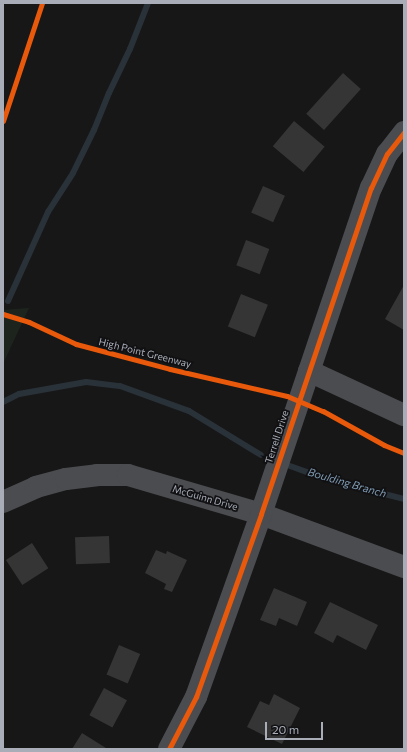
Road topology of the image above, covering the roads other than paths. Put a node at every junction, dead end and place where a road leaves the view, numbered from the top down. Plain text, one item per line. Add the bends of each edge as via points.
1 (404, 132) edge
2 (309, 371) junction
3 (404, 415) edge
4 (3, 502) edge
5 (261, 514) junction
6 (404, 567) edge
7 (170, 749) edge

1 - 2 street, Terrell Drive via 387,154 371,188
2 - 3 street
2 - 5 street, Terrell Drive
4 - 5 street, McGuinn Drive via 36,487 66,479 128,475
5 - 6 street, McGuinn Drive
5 - 7 street, Terrell Drive via 196,697

